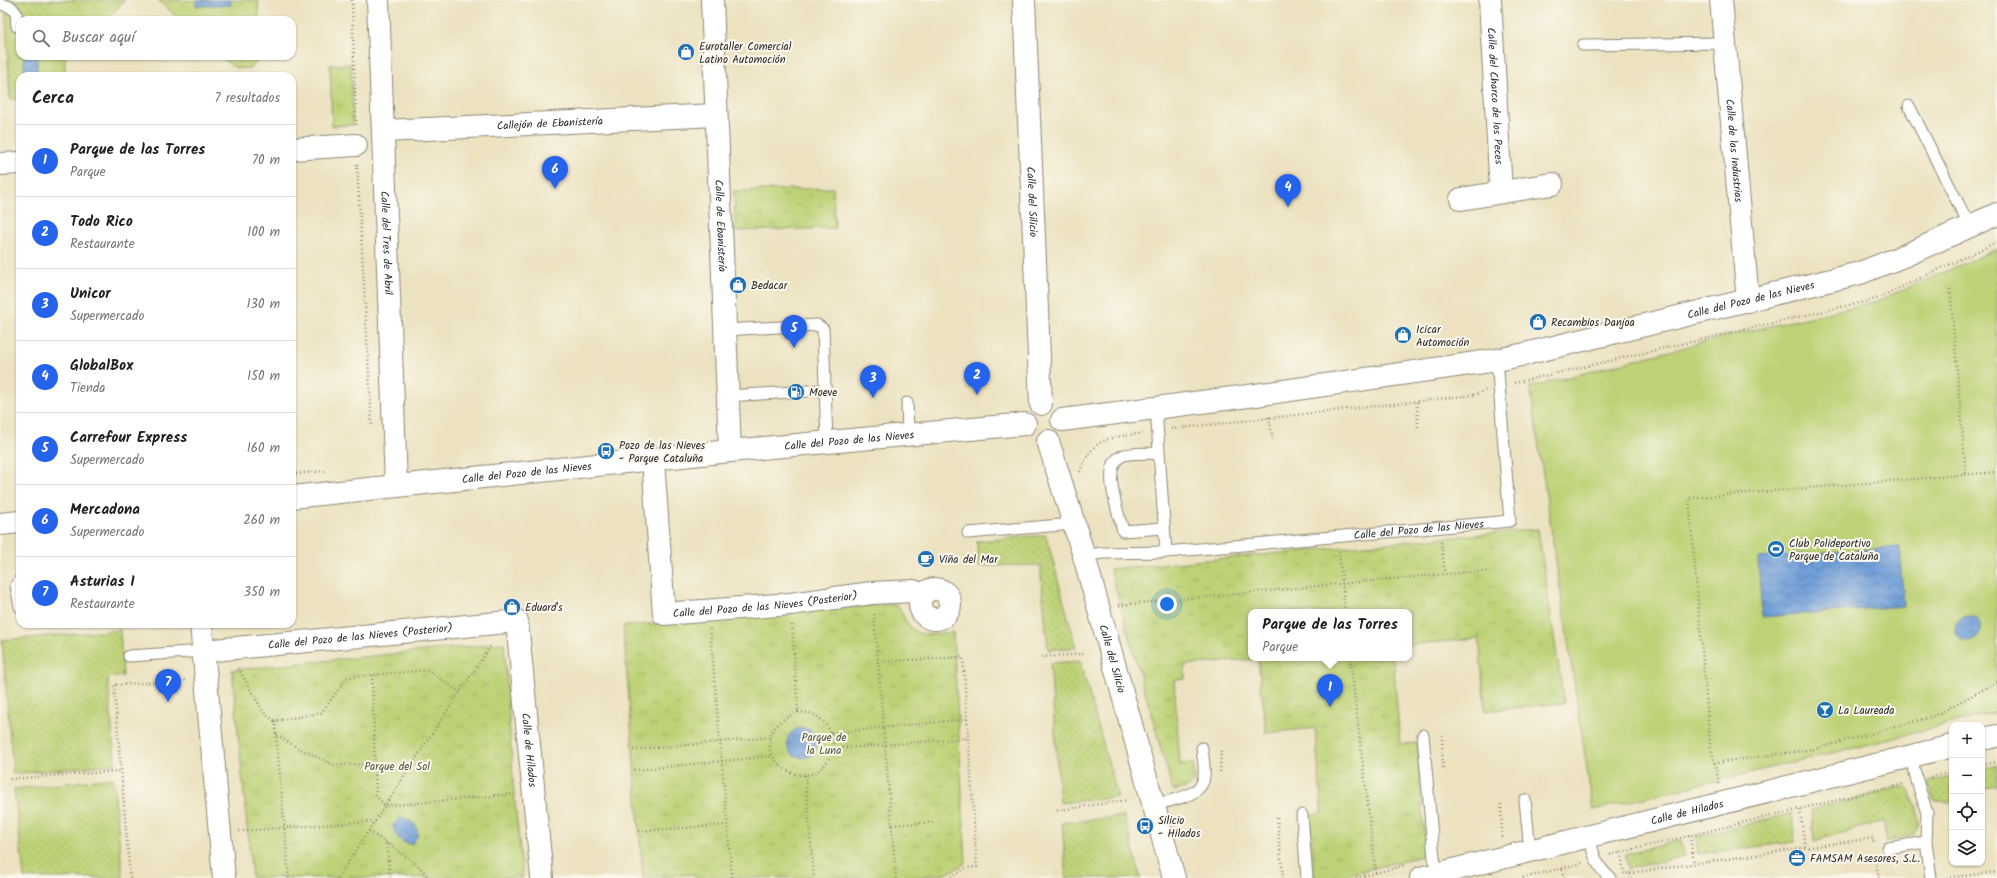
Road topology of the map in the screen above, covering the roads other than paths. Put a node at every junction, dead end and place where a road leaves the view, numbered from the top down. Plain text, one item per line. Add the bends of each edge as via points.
1 (378, 0) edge
2 (712, 0) edge
3 (1024, 0) edge
4 (1490, 0) edge
5 (1721, 0) edge
6 (0, 4) edge
7 (16, 16) edge
8 (1724, 43) junction
9 (1583, 45) dead end
10 (1909, 106) dead end
11 (716, 115) junction
12 (384, 131) junction
13 (356, 145) road end
14 (296, 149) edge
15 (16, 163) edge
16 (0, 164) edge
17 (1552, 184) dead end
18 (1501, 192) junction
19 (1461, 198) dead end
20 (1997, 214) edge
21 (1970, 227) junction
22 (1748, 301) junction
23 (724, 330) junction
24 (1496, 360) junction
25 (825, 390) junction
26 (727, 396) junction
27 (907, 403) dead end
28 (1041, 404) junction
29 (1156, 408) junction
30 (1062, 420) junction
31 (1025, 424) junction
32 (908, 434) junction
33 (1048, 441) junction
34 (827, 442) junction
35 (730, 451) junction
36 (1159, 453) junction
37 (653, 460) junction
38 (396, 485) junction
39 (296, 497) edge
40 (16, 522) edge
41 (0, 524) edge
42 (1073, 524) junction
43 (1164, 528) junction
44 (968, 533) dead end
45 (1166, 552) junction
46 (1084, 556) junction
47 (923, 595) dead end
48 (517, 621) joint
49 (201, 628) edge
50 (204, 651) junction
51 (129, 656) dead end
52 (1423, 735) dead end
53 (1997, 736) edge
54 (1985, 738) edge
55 (1949, 747) edge
56 (1202, 748) dead end
57 (1912, 756) junction
58 (1525, 800) dead end
59 (1154, 805) junction
60 (1302, 815) dead end
61 (1589, 836) junction
62 (1926, 842) junction
63 (1888, 848) dead end
64 (1530, 851) junction
65 (1430, 876) edge
66 (224, 878) edge
67 (542, 878) edge
68 (1174, 878) edge
69 (1307, 878) edge
70 (1610, 878) edge
71 (1931, 878) edge

1 - 12 street, Calle del Tres de Abril
2 - 11 street, Calle de Ebanistería
3 - 28 street, Calle del Silicio
4 - 18 street, Calle del Charco de los Peces
5 - 8 street, Calle de las Industrias
6 - 7 lane via 11,7
8 - 9 lane
8 - 22 street, Calle de las Industrias
10 - 21 lane
11 - 12 street, Callejón de Ebanistería
11 - 23 street, Calle de Ebanistería
12 - 38 street, Calle del Tres de Abril
13 - 14 street
15 - 16 street
17 - 18 street
18 - 19 street
20 - 21 street, Calle del Pozo de las Nieves
21 - 22 street, Calle del Pozo de las Nieves via 1860,274
22 - 24 street, Calle del Pozo de las Nieves
23 - 25 lane via 817,325 823,329
23 - 26 street, Calle de Ebanistería
24 - 29 street, Calle del Pozo de las Nieves
24 - 45 lane, Calle del Pozo de las Nieves via 1510,521
25 - 26 lane
25 - 34 lane
26 - 35 street, Calle de Ebanistería
27 - 32 lane
28 - 30 street via 1049,404 1058,410
28 - 31 street via 1026,414
29 - 30 street, Calle del Pozo de las Nieves
29 - 36 lane
30 - 33 street via 1061,429 1056,437
31 - 32 street, Calle del Pozo de las Nieves
31 - 33 street via 1028,433 1037,440
32 - 34 street, Calle del Pozo de las Nieves
33 - 42 street, Calle del Silicio
34 - 35 street, Calle del Pozo de las Nieves
35 - 37 street, Calle del Pozo de las Nieves
36 - 43 lane
36 - 43 lane via 1122,456 1113,463 1110,476 1123,531
37 - 38 street, Calle del Pozo de las Nieves
37 - 47 street, Calle del Pozo de las Nieves (Posterior) via 664,614 790,604 872,593 913,590
38 - 39 street, Calle del Pozo de las Nieves
40 - 41 street
42 - 44 lane
42 - 46 street, Calle del Silicio
43 - 45 lane
45 - 46 lane, Calle del Pozo de las Nieves via 1102,552
46 - 59 street, Calle del Silicio
48 - 50 street, Calle del Pozo de las Nieves (Posterior)
48 - 67 street, Calle de Hilados
49 - 50 street
50 - 51 lane
50 - 66 street
52 - 65 lane via 1434,858
53 - 54 street
55 - 57 street, Calle de Hilados
56 - 59 lane via 1202,785 1194,793
57 - 61 street, Calle de Hilados
57 - 62 lane via 1916,781 1927,813
58 - 64 lane
59 - 68 street, Calle del Silicio
60 - 69 lane
61 - 64 street, Calle de Hilados
61 - 70 lane via 1595,860
62 - 63 lane
62 - 71 lane
64 - 65 street, Calle de Hilados

